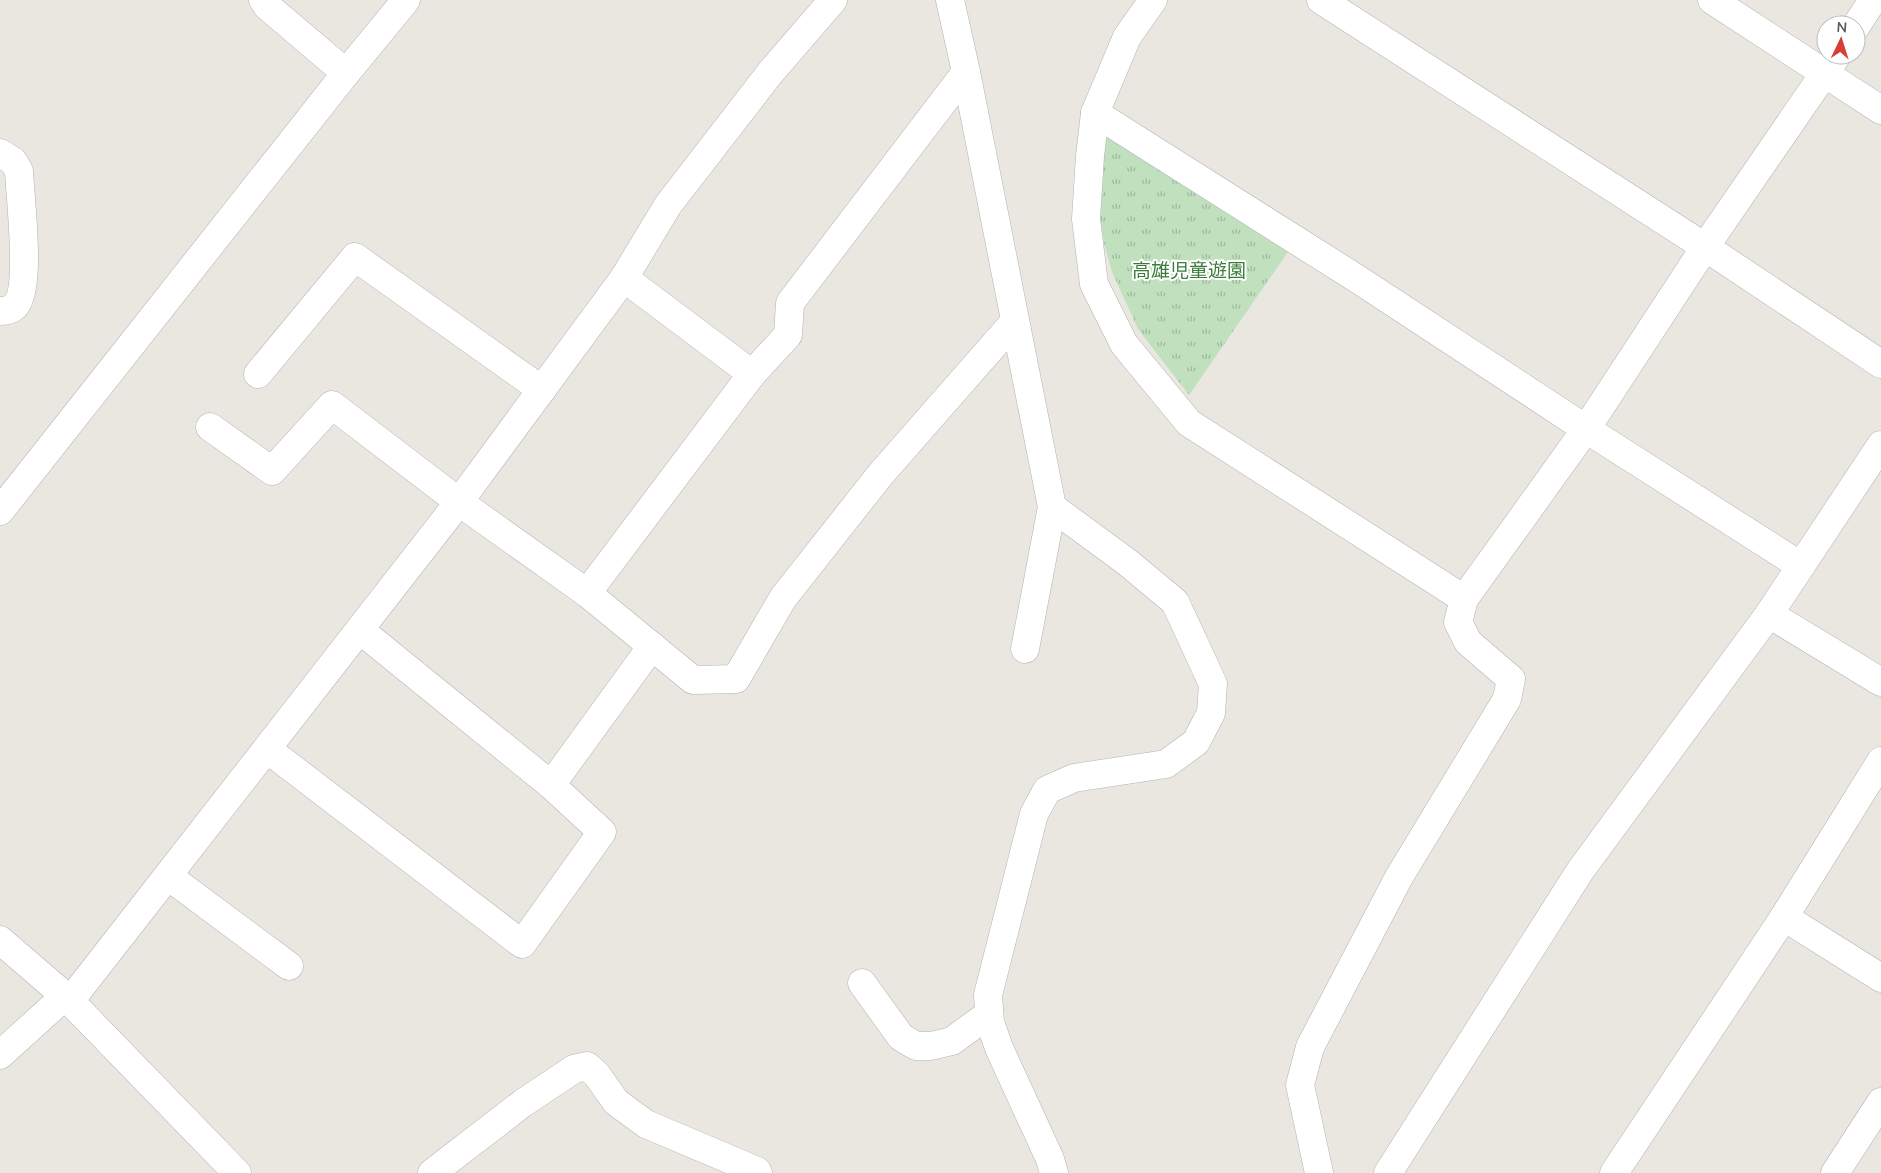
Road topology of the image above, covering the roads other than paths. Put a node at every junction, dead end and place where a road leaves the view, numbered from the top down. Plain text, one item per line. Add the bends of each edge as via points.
1 (263, 0) edge
2 (406, 0) edge
3 (833, 0) edge
4 (950, 0) edge
5 (1153, 0) edge
6 (1321, 0) edge
7 (1712, 0) edge
8 (1873, 0) edge
9 (1863, 15) edge
10 (1816, 56) edge
11 (1830, 65) edge
12 (1832, 65) edge
13 (966, 72) junction
14 (346, 73) junction
15 (1881, 110) edge
16 (1095, 113) junction
17 (0, 153) edge
18 (1705, 247) junction
19 (624, 278) junction
20 (0, 311) edge
21 (1015, 321) junction
22 (1881, 364) edge
23 (258, 374) dead end
24 (752, 374) junction
25 (542, 390) junction
26 (210, 427) dead end
27 (1586, 429) junction
28 (1881, 445) edge
29 (460, 502) junction
30 (1052, 507) junction
31 (0, 511) edge
32 (1801, 566) junction
33 (587, 593) junction
34 (1464, 599) junction
35 (1769, 614) junction
36 (360, 630) junction
37 (652, 646) junction
38 (1025, 649) dead end
39 (1881, 682) edge
40 (267, 749) junction
41 (1881, 761) edge
42 (551, 785) junction
43 (168, 876) junction
44 (1784, 917) junction
45 (0, 940) edge
46 (289, 966) dead end
47 (1881, 978) edge
48 (862, 983) dead end
49 (68, 999) junction
50 (989, 1014) junction
51 (0, 1055) edge
52 (1881, 1102) edge
53 (237, 1173) edge
54 (432, 1173) edge
55 (758, 1173) edge
56 (1054, 1173) edge
57 (1319, 1173) edge
58 (1388, 1173) edge
59 (1614, 1173) edge
60 (1835, 1173) edge

1 - 14 street
2 - 14 street
3 - 19 street via 770,73 668,205
4 - 13 street
5 - 16 street via 1127,36
6 - 18 street
7 - 10 street
8 - 9 street
11 - 18 street
12 - 15 street
13 - 21 street
13 - 24 street via 790,304 788,335
14 - 31 street
16 - 27 street
16 - 34 street via 1086,219 1094,284 1124,344 1190,423
17 - 20 street via 13,160 19,171 25,267 21,295 15,306
18 - 22 street
18 - 27 street
19 - 24 street
19 - 25 street
21 - 30 street
21 - 37 street via 880,475 783,598 736,679 693,680
23 - 25 street via 355,258
24 - 33 street
25 - 29 street
26 - 29 street via 272,471 332,404
27 - 32 street
27 - 34 street
28 - 32 street
29 - 33 street
29 - 36 street
30 - 38 street
30 - 50 street via 1175,602 1213,684 1211,713 1196,742 1166,764 1074,778 1047,790 1029,832 988,995
32 - 35 street
33 - 37 street
34 - 57 street via 1458,622 1468,642 1511,679 1508,699 1399,877 1310,1047 1300,1085
35 - 39 street
35 - 58 street via 1580,871
36 - 40 street
36 - 42 street
37 - 42 street
40 - 42 street via 522,944 602,832
40 - 43 street
41 - 44 street
43 - 46 street
43 - 49 street
44 - 47 street
44 - 59 street
45 - 49 street
48 - 50 street via 902,1037 916,1046 952,1041
49 - 51 street
49 - 53 street
50 - 56 street via 999,1048
52 - 60 street
54 - 55 street via 530,1098 574,1069 587,1066 616,1102 646,1124

